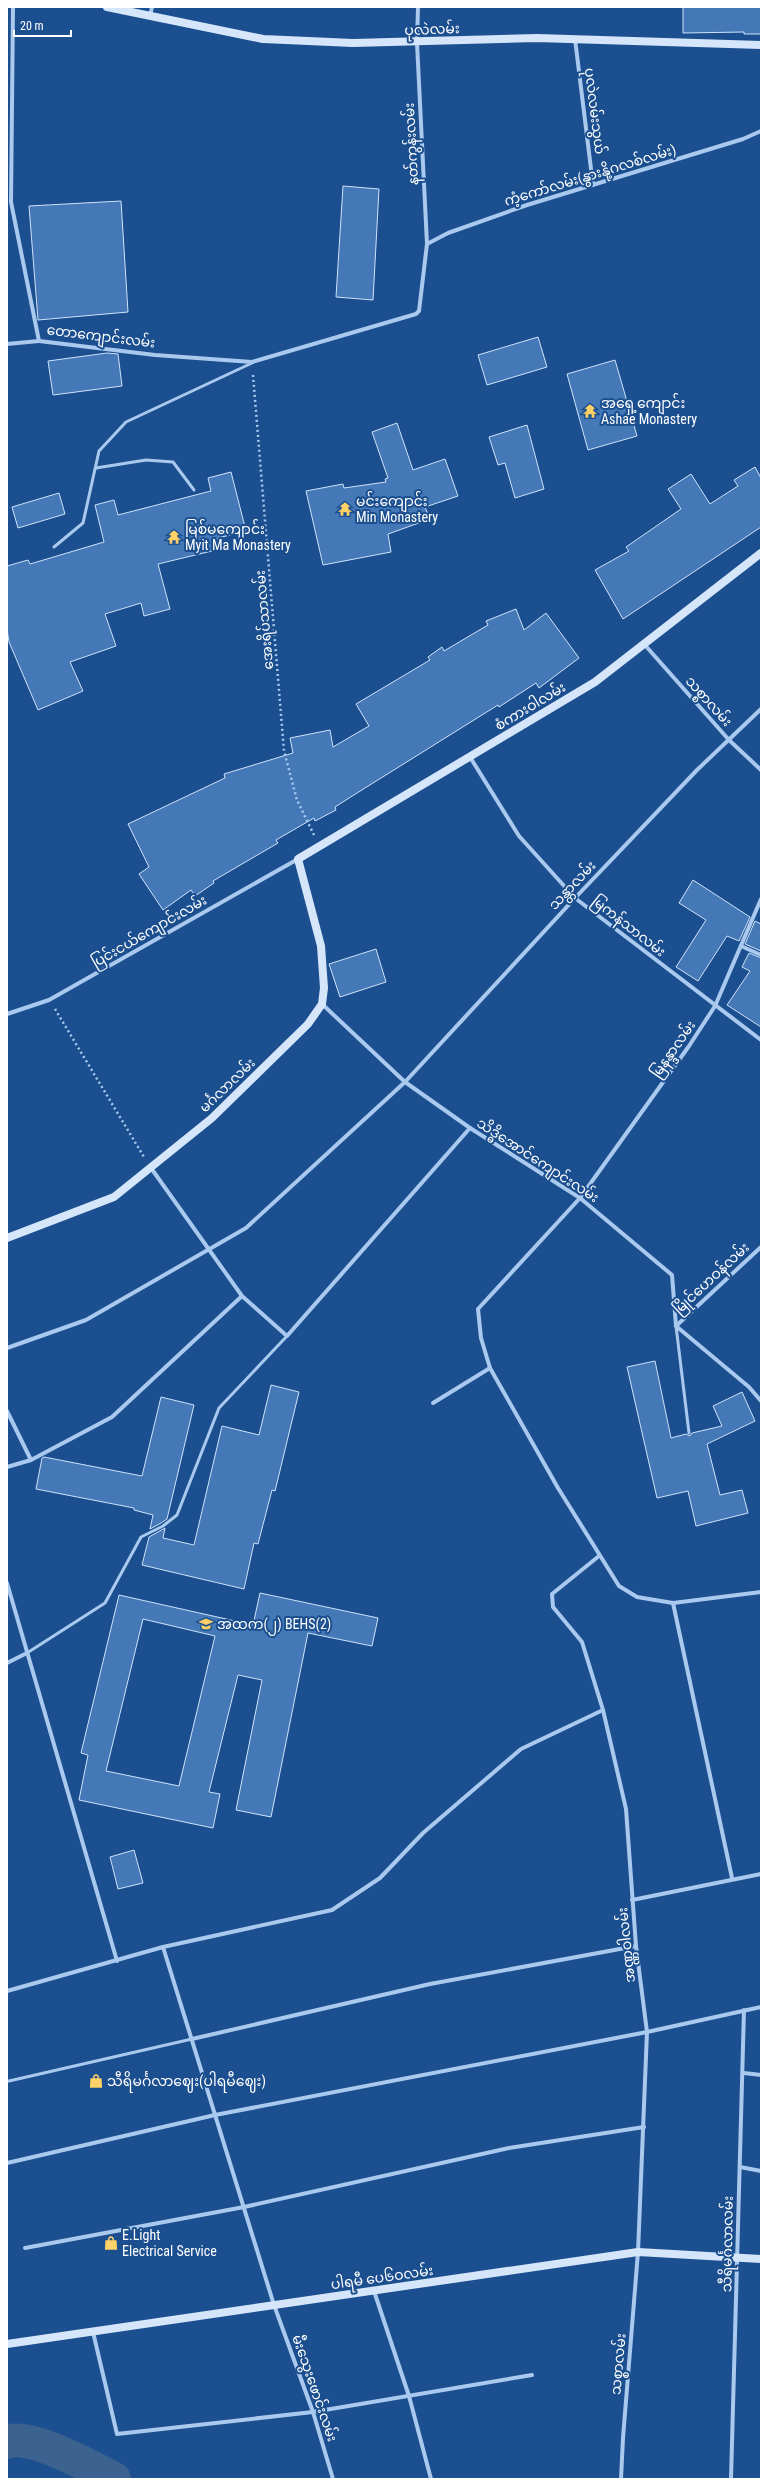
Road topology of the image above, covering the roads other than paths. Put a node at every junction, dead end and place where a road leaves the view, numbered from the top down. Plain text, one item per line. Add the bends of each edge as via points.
1 (13, 7) edge
2 (107, 7) edge
3 (152, 7) edge
4 (418, 7) edge
5 (150, 17) junction
6 (575, 39) junction
7 (417, 43) junction
8 (761, 45) edge
9 (7, 78) edge
10 (12, 78) junction
11 (761, 130) edge
12 (593, 185) junction
13 (9, 193) edge
14 (427, 244) junction
15 (39, 341) junction
16 (7, 344) edge
17 (252, 362) junction
18 (96, 468) junction
19 (194, 490) dead end
20 (54, 547) dead end
21 (761, 553) edge
22 (644, 644) junction
23 (761, 709) edge
24 (729, 740) junction
25 (470, 757) junction
26 (761, 770) edge
27 (298, 858) junction
28 (574, 898) junction
29 (761, 899) edge
30 (741, 946) junction
31 (761, 955) edge
32 (322, 1004) junction
33 (715, 1006) junction
34 (7, 1014) edge
35 (761, 1040) edge
36 (405, 1082) junction
37 (470, 1128) junction
38 (151, 1168) junction
39 (580, 1198) junction
40 (7, 1238) edge
41 (761, 1247) edge
42 (208, 1249) junction
43 (242, 1296) junction
44 (676, 1326) junction
45 (287, 1336) junction
46 (7, 1348) edge
47 (490, 1368) junction
48 (761, 1401) edge
49 (433, 1403) dead end
50 (7, 1411) edge
51 (689, 1433) dead end
52 (31, 1460) junction
53 (7, 1467) edge
54 (600, 1556) junction
55 (7, 1583) edge
56 (761, 1592) edge
57 (673, 1602) junction
58 (27, 1653) junction
59 (7, 1663) edge
60 (603, 1710) junction
61 (761, 1874) edge
62 (732, 1878) junction
63 (632, 1900) junction
64 (636, 1946) junction
65 (163, 1947) junction
66 (117, 1961) junction
67 (7, 1991) edge
68 (761, 2007) edge
69 (744, 2010) junction
70 (647, 2032) junction
71 (192, 2038) junction
72 (744, 2073) junction
73 (761, 2075) edge
74 (9, 2081) dead end
75 (215, 2115) junction
76 (644, 2126) junction
77 (7, 2163) edge
78 (740, 2167) junction
79 (761, 2170) edge
80 (244, 2207) junction
81 (24, 2248) dead end
82 (638, 2252) junction
83 (738, 2256) junction
84 (761, 2259) edge
85 (374, 2291) junction
86 (274, 2305) junction
87 (93, 2331) junction
88 (7, 2344) edge
89 (532, 2375) dead end
90 (409, 2396) junction
91 (313, 2412) junction
92 (333, 2479) edge
93 (431, 2479) edge
94 (621, 2479) edge
95 (730, 2479) edge

1 - 10 street, တောကျောင်းလမ်း
2 - 5 main road, ပုလဲလမ်း
3 - 5 street
4 - 7 street, နတ်ကွန်းလမ်း
5 - 7 main road, ပုလဲလမ်း via 263,39
6 - 7 main road, ပုလဲလမ်း
6 - 8 main road, ပုလဲလမ်း
6 - 12 street, ပုလဲလမ်းသွယ်
7 - 14 street, နတ်ကွန်းလမ်း
9 - 10 street
10 - 13 street, တောကျောင်းလမ်း
11 - 12 street, ကံ့ကော်လမ်း(နွားနို့ဂလစ်လမ်း) via 743,139
12 - 14 street, ကံ့ကော်လမ်း(နွားနို့ဂလစ်လမ်း) via 448,233
13 - 15 street, တောကျောင်းလမ်း
14 - 17 street, တောကျောင်းလမ်း via 420,308 416,314
15 - 16 street
15 - 17 street, တောကျောင်းလမ်း
17 - 18 lane via 126,422 99,451
18 - 19 lane via 146,460 173,462
18 - 20 lane via 83,523
21 - 22 main road, စံကားဝါလမ်း
22 - 24 street, သစ္စာလမ်း
22 - 25 main road, စံကားဝါလမ်း via 595,682
23 - 24 street, သန္တာလမ်း
24 - 26 street, သစ္စာလမ်း
24 - 28 street, သန္တာလမ်း
25 - 27 main road, စံကားဝါလမ်း
25 - 28 street, မြကန်သာလမ်း via 519,836
27 - 32 main road via 321,946 324,988
27 - 34 street, ပြင်းငယ်ကျောင်းလမ်း via 49,1000
28 - 33 street, မြကန်သာလမ်း
28 - 36 street, သန္တာလမ်း
29 - 30 street, မြနန္ဒာလမ်း
30 - 31 street
30 - 33 street, မြနန္ဒာလမ်း
32 - 36 street, သိဒ္ဓိအောင်ကျောင်းလမ်း
32 - 38 main road, မင်္ဂလာလမ်း via 308,1024 212,1118
33 - 35 street, မြကန်သာလမ်း
33 - 39 street, မြနန္ဒာလမ်း
36 - 37 street, သိဒ္ဓိအောင်ကျောင်းလမ်း
36 - 42 street, သန္တာလမ်း via 246,1228
37 - 39 street, သိဒ္ဓိအောင်ကျောင်းလမ်း
37 - 45 street
38 - 40 main road, မင်္ဂလာလမ်း via 114,1197
38 - 42 street
39 - 44 street, သိဒ္ဓိအောင်ကျောင်းလမ်း via 672,1275
39 - 47 street, မြနန္ဒာလမ်း via 478,1309 481,1338
41 - 44 street, မြိုင်ဟေဝန်လမ်း
42 - 43 street
42 - 46 street, သန္တာလမ်း via 86,1320
43 - 45 street
43 - 52 street via 112,1417
44 - 48 street via 749,1387
44 - 51 lane
45 - 58 lane via 219,1408 177,1515 163,1526 140,1537 105,1603
47 - 49 street
47 - 54 street
50 - 52 street
52 - 53 street
54 - 57 street via 619,1586 637,1597
54 - 60 street, အဏ္ဏဝါလမ်း via 552,1594 553,1607 582,1642
55 - 58 street
56 - 57 street
57 - 62 street
58 - 59 street
58 - 66 street
60 - 63 street, အဏ္ဏဝါလမ်း via 626,1809
60 - 65 street via 521,1749 423,1833 380,1878 332,1910
61 - 62 street
62 - 63 street
63 - 64 street, အဏ္ဏဝါလမ်း
64 - 70 street, အဏ္ဏဝါလမ်း
64 - 71 street via 430,1984
65 - 66 street
65 - 71 street, မီးသွေးဖောင်းလမ်း
66 - 67 street
68 - 69 street
69 - 70 street
69 - 72 street, သီရိမင်္ဂလာလမ်း
70 - 75 street
70 - 76 street, အဏ္ဏဝါလမ်း
71 - 74 lane
71 - 75 street, မီးသွေးဖောင်းလမ်း
72 - 73 street
72 - 78 street, သီရိမင်္ဂလာလမ်း
75 - 77 street
75 - 80 street, မီးသွေးဖောင်းလမ်း
76 - 80 street via 509,2148
76 - 82 street, အဏ္ဏဝါလမ်း
78 - 79 street
78 - 83 street, သီရိမင်္ဂလာလမ်း
80 - 81 street
80 - 86 street, မီးသွေးဖောင်းလမ်း
82 - 83 main road, ပါရမီ ပေ၆ဝလမ်း
82 - 85 main road, ပါရမီ ပေ၆ဝလမ်း
82 - 94 street, သစ္စာလမ်း
83 - 84 main road, ပါရမီ ပေ၆ဝလမ်း
83 - 95 street, သီရိမင်္ဂလာလမ်း
85 - 86 main road, ပါရမီ ပေ၆ဝလမ်း
85 - 90 street
86 - 87 main road, ပါရမီ ပေ၆ဝလမ်း
86 - 91 street, မီးသွေးဖောင်းလမ်း
87 - 88 main road, ပါရမီ ပေ၆ဝလမ်း
87 - 91 street via 117,2434
89 - 90 street
90 - 91 street
90 - 93 street
91 - 92 street, မီးသွေးဖောင်းလမ်း

